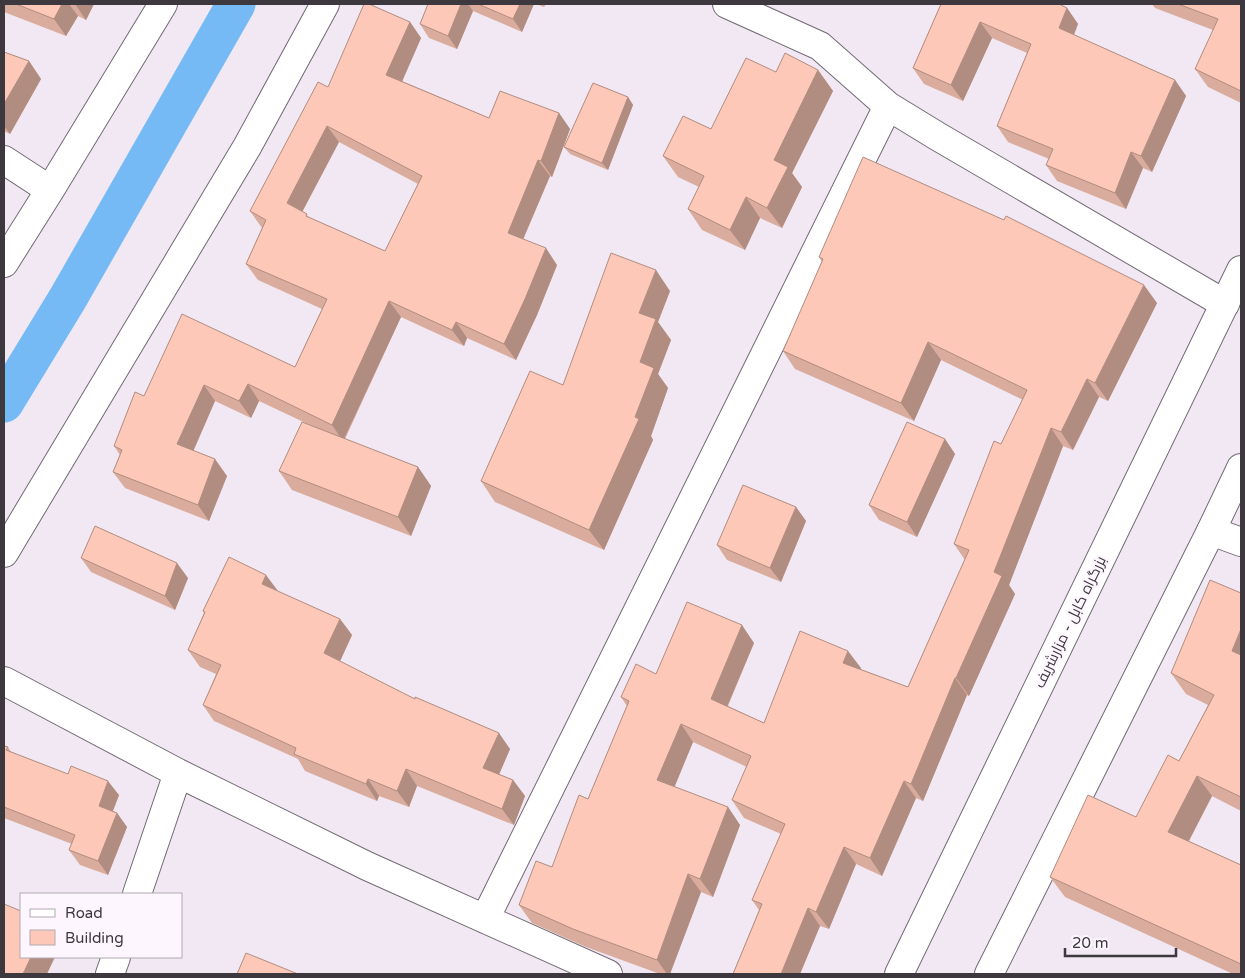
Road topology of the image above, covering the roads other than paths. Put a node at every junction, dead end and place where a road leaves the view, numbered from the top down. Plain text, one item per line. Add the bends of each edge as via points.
1 (163, 4) edge
2 (325, 4) edge
3 (727, 4) edge
4 (888, 106) junction
5 (4, 160) edge
6 (50, 190) junction
7 (4, 263) edge
8 (1241, 270) edge
9 (1225, 304) junction
10 (1241, 468) edge
11 (1211, 531) junction
12 (1241, 542) edge
13 (4, 553) edge
14 (4, 681) edge
15 (178, 773) junction
16 (137, 893) edge
17 (485, 919) junction
18 (116, 958) edge
19 (110, 974) edge
20 (608, 974) edge
21 (900, 974) edge
22 (988, 974) edge

1 - 6 main road
2 - 13 main road via 247,147
3 - 4 main road via 820,46
4 - 9 main road
4 - 17 main road
5 - 6 main road
6 - 7 main road
8 - 9 main road, بزرگراه کابل - مزارشریف
9 - 21 main road, بزرگراه کابل - مزارشریف
10 - 11 main road
11 - 12 main road
11 - 22 main road
14 - 15 main road
15 - 16 main road
15 - 17 main road via 367,866
17 - 20 main road
18 - 19 main road

